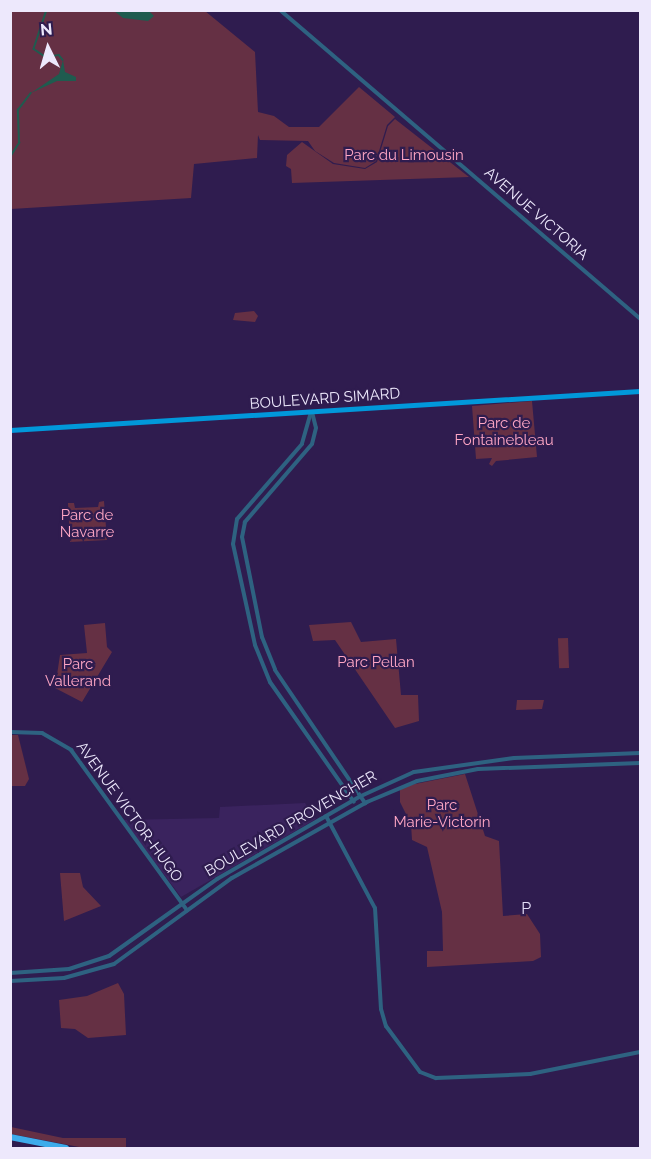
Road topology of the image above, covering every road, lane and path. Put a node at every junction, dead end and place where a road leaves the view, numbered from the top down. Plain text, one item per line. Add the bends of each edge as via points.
1 (280, 10) edge
2 (640, 319) edge
3 (640, 391) edge
4 (311, 412) junction
5 (10, 430) edge
6 (10, 732) edge
7 (640, 753) edge
8 (640, 763) edge
9 (361, 796) junction
10 (354, 800) junction
11 (365, 803) junction
12 (358, 807) junction
13 (326, 816) junction
14 (330, 823) junction
15 (228, 872) junction
16 (232, 879) junction
17 (181, 903) junction
18 (187, 910) junction
19 (10, 973) edge
20 (10, 981) edge
21 (640, 1052) edge
22 (10, 1137) edge
23 (66, 1149) edge

1 - 2 street, AVENUE VICTORIA
3 - 4 main road, BOULEVARD SIMARD
4 - 5 main road, BOULEVARD SIMARD
4 - 9 street via 315,422 312,444 245,522 242,537 262,637 274,670
4 - 10 street via 302,444 237,519 233,544 255,645 270,682
6 - 17 street, AVENUE VICTOR-HUGO via 42,733 71,750
7 - 9 street, BOULEVARD PROVENCHER via 514,758 436,767 396,779
8 - 11 street, BOULEVARD PROVENCHER via 478,770 417,781
9 - 10 street, BOULEVARD PROVENCHER
9 - 11 street
10 - 12 street
10 - 13 street, BOULEVARD PROVENCHER
11 - 12 street, BOULEVARD PROVENCHER
12 - 14 street, BOULEVARD PROVENCHER
13 - 14 street
13 - 15 street, BOULEVARD PROVENCHER
14 - 16 street, BOULEVARD PROVENCHER
14 - 21 street via 375,908 381,1009 386,1026 420,1072 436,1078 530,1074
15 - 16 street
15 - 17 street, BOULEVARD PROVENCHER
16 - 18 street, BOULEVARD PROVENCHER
17 - 18 street, AVENUE VICTOR-HUGO
17 - 19 street, BOULEVARD PROVENCHER via 109,956 69,969
18 - 20 street, BOULEVARD PROVENCHER via 114,964 64,978
22 - 23 highway

